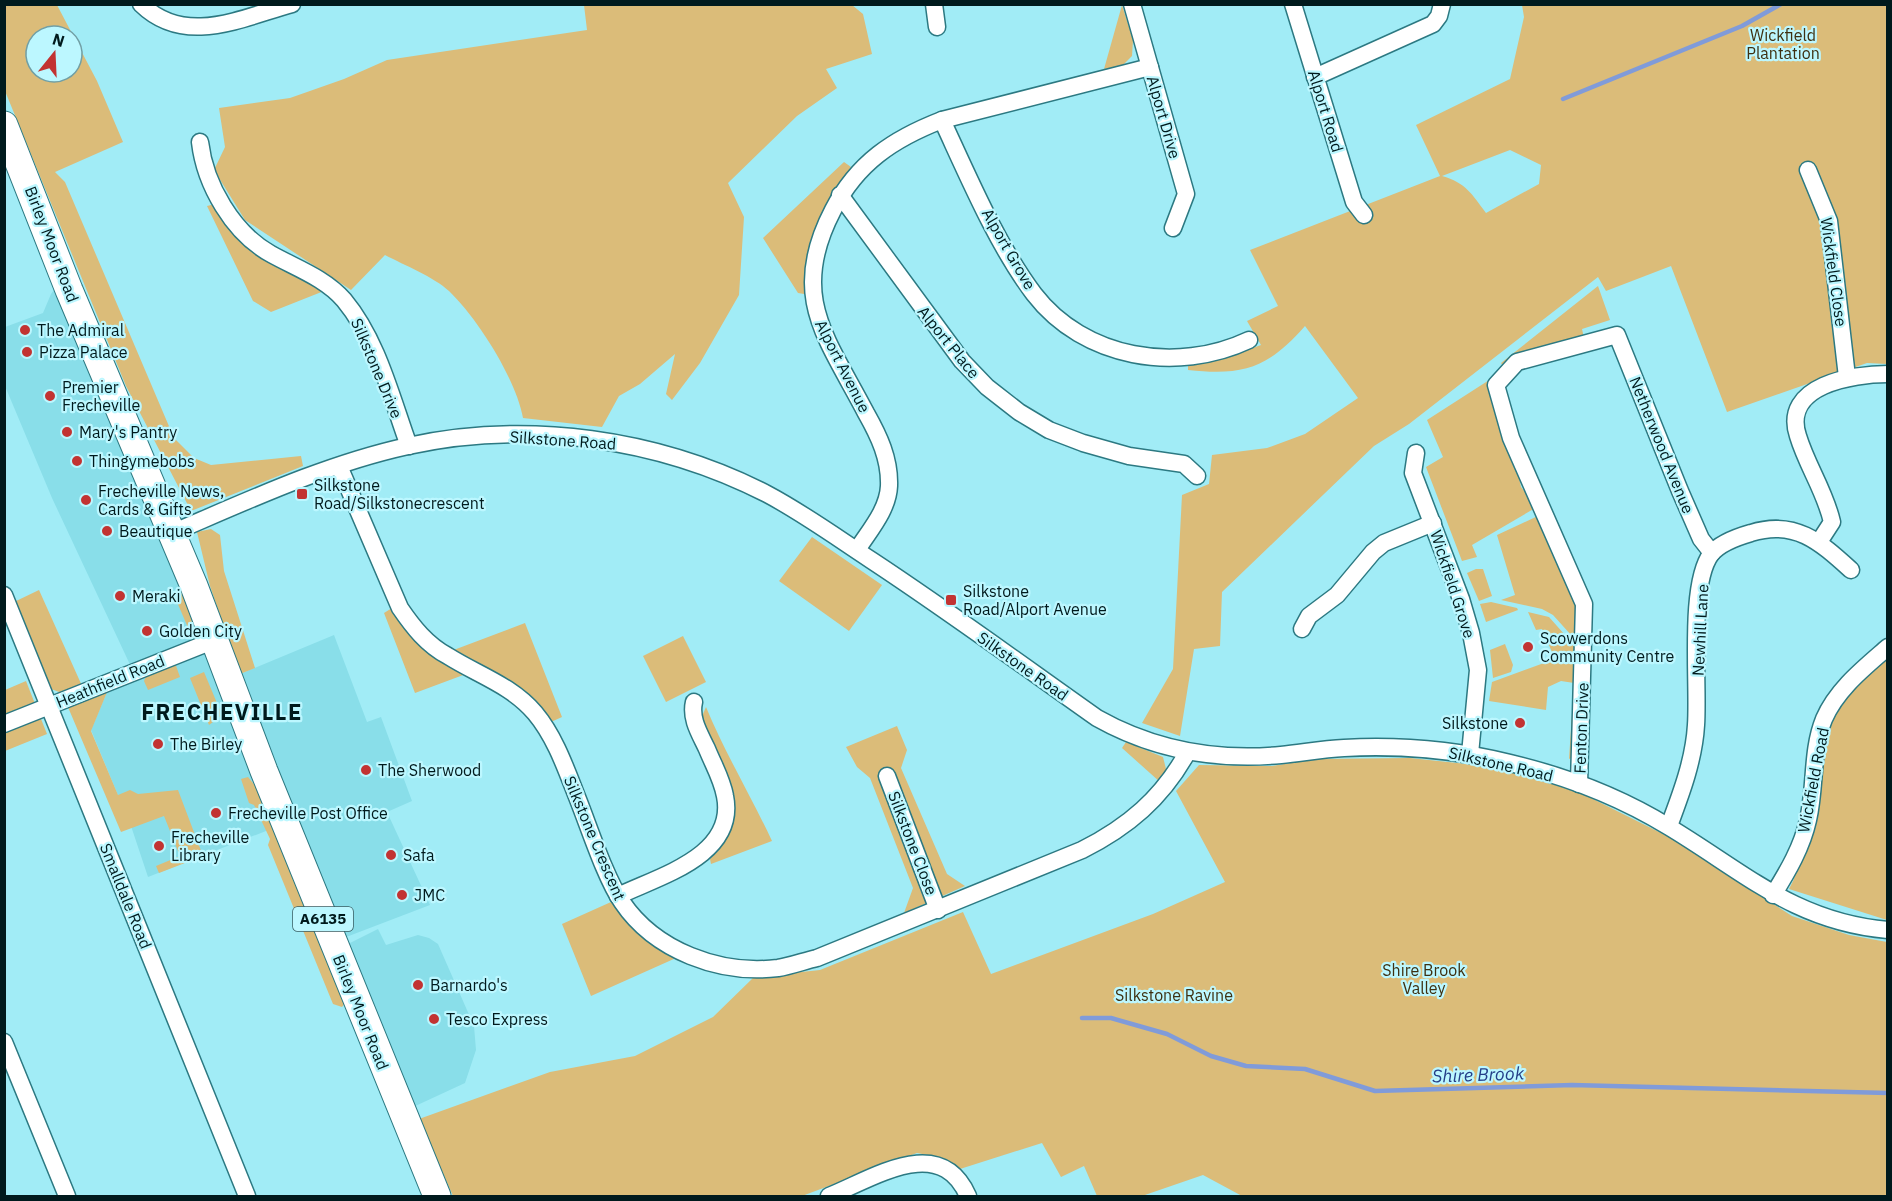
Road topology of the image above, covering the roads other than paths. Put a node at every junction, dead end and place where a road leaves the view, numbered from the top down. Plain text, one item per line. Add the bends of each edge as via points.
1 (141, 4) edge
2 (292, 4) edge
3 (934, 4) edge
4 (1132, 4) edge
5 (1293, 4) edge
6 (1442, 4) edge
7 (937, 27) dead end
8 (1150, 67) junction
9 (1315, 77) junction
10 (942, 120) junction
11 (4, 125) edge
12 (200, 142) dead end
13 (1808, 170) dead end
14 (840, 195) junction
15 (1364, 215) dead end
16 (1173, 228) dead end
17 (1617, 334) joint
18 (1249, 340) dead end
19 (1887, 374) edge
20 (1847, 377) junction
21 (409, 446) junction
22 (1416, 453) dead end
23 (339, 466) junction
24 (1197, 476) dead end
25 (1433, 523) junction
26 (172, 533) junction
27 (1820, 542) junction
28 (857, 550) junction
29 (1712, 553) junction
30 (1851, 570) dead end
31 (4, 595) edge
32 (1302, 629) dead end
33 (215, 640) junction
34 (1887, 646) edge
35 (694, 702) dead end
36 (49, 706) junction
37 (4, 724) edge
38 (1187, 753) junction
39 (1470, 754) junction
40 (888, 776) dead end
41 (1579, 784) junction
42 (1669, 826) junction
43 (1773, 895) junction
44 (618, 896) junction
45 (938, 910) junction
46 (1887, 930) edge
47 (4, 1042) edge
48 (68, 1197) edge
49 (247, 1197) edge
50 (437, 1197) edge
51 (829, 1197) edge
52 (968, 1197) edge

1 - 2 street via 164,21 191,29
3 - 7 street
4 - 8 street, Alport Drive
5 - 9 street, Alport Road
6 - 9 street via 1432,24
8 - 10 street, Alport Avenue
8 - 16 street, Alport Drive via 1186,194
9 - 15 street, Alport Road via 1354,202
10 - 14 street, Alport Avenue via 897,140 857,174
10 - 18 street, Alport Grove via 1033,293 1079,332 1112,349 1153,358 1203,356
11 - 26 main road, Birley Moor Road / A6135
12 - 21 street, Silkstone Drive via 206,172 238,226 268,253 328,285 356,316 384,376
13 - 20 street, Wickfield Close via 1829,220
14 - 24 street, Alport Place via 962,362 1019,412 1049,430 1083,443 1128,456 1184,464
14 - 28 street, Alport Avenue via 817,247 811,284 814,305 820,325 878,435 889,470 886,505
17 - 29 street, Netherwood Avenue via 1680,491 1701,539
17 - 41 street, Fenton Drive via 1517,362 1496,385 1510,438 1584,604
19 - 20 street
20 - 27 street via 1814,390 1801,402 1796,415 1797,434 1832,522
21 - 23 street, Silkstone Road
21 - 28 street, Silkstone Road via 487,436 538,435 627,444 765,493
22 - 25 street, Wickfield Grove via 1413,473
23 - 26 street, Silkstone Road
23 - 44 street, Silkstone Crescent via 400,608 413,627 447,656 520,698 544,726
25 - 32 street via 1384,543 1337,595 1309,616
25 - 39 street, Wickfield Grove via 1461,599 1478,670
26 - 33 main road, Birley Moor Road / A6135
27 - 29 street via 1794,530 1765,529 1733,538
27 - 30 street
28 - 38 street, Silkstone Road via 1097,718 1120,731
29 - 42 street, Newhill Lane via 1704,569 1698,601 1693,750
31 - 36 street, Smalldale Road
33 - 36 street, Heathfield Road
33 - 50 main road, Birley Moor Road / A6135
34 - 43 street, Wickfield Road via 1848,683 1824,719 1808,821 1790,868
35 - 44 street via 693,718 726,798 720,831 713,845 700,856
36 - 37 street, Heathfield Road
36 - 49 street, Smalldale Road
38 - 39 street, Silkstone Road via 1256,757 1370,747
38 - 45 street, Silkstone Crescent via 1158,797 1114,834
39 - 41 street, Silkstone Road
40 - 45 street, Silkstone Close
41 - 42 street, Silkstone Road
42 - 43 street, Silkstone Road
43 - 46 street, Silkstone Road via 1834,921
44 - 45 street, Silkstone Crescent via 644,927 683,953 728,967 753,969 779,968 817,958
47 - 48 street
51 - 52 street via 912,1163 928,1162 956,1175

